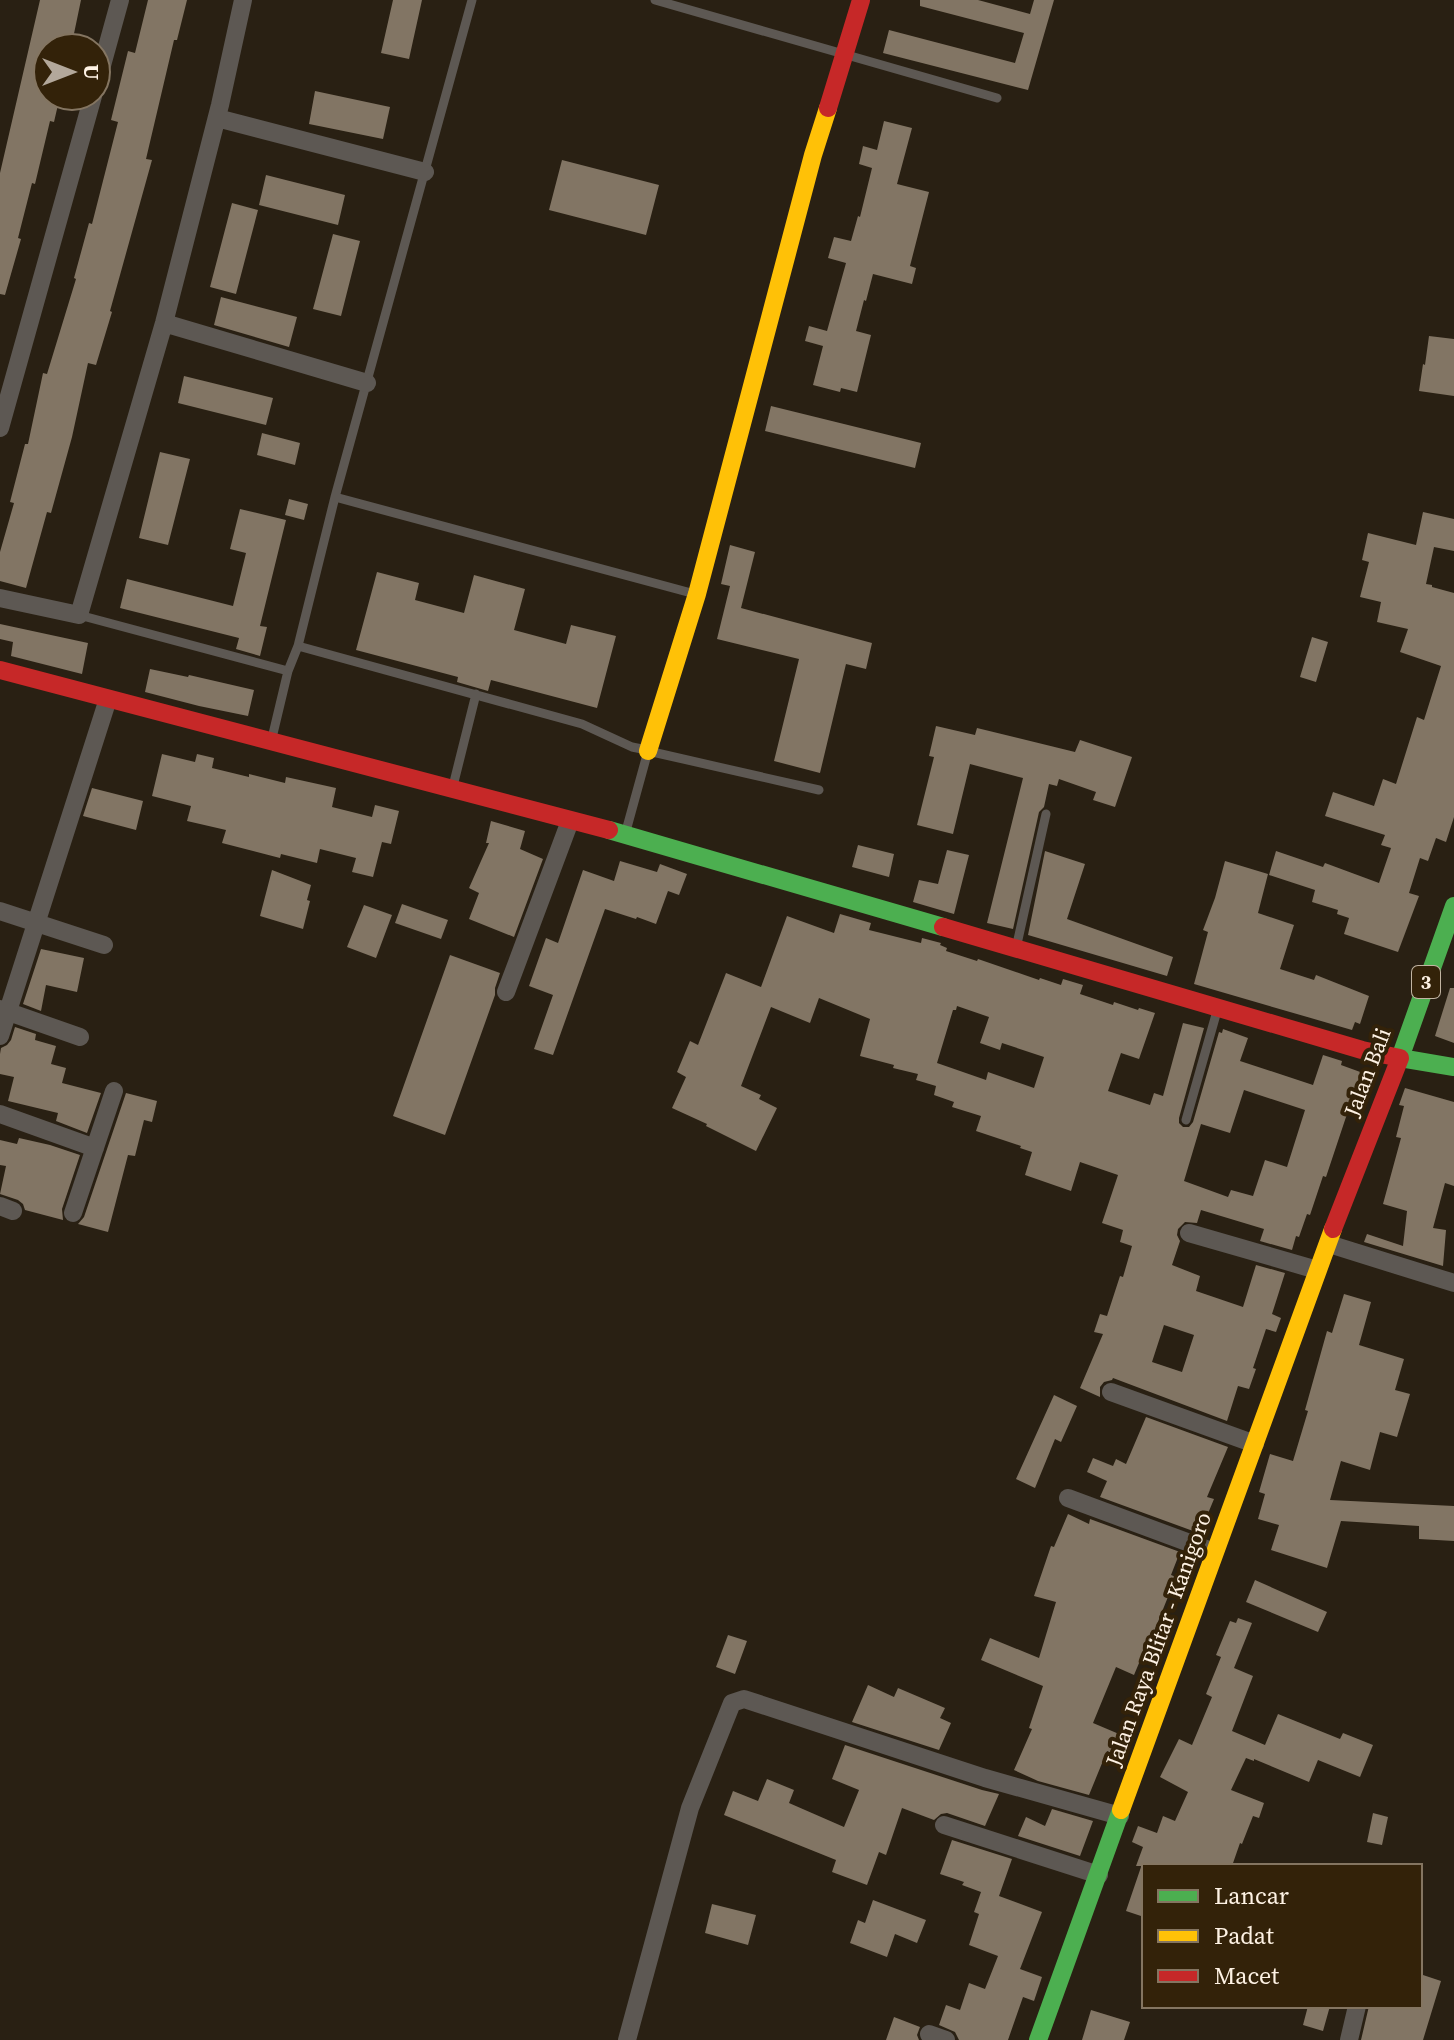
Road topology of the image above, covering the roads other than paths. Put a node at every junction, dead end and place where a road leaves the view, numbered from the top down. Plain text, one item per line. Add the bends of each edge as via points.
1 (120, 0) edge
2 (243, 0) edge
3 (472, 0) edge
4 (655, 0) edge
5 (861, 0) edge
6 (111, 32) edge
7 (846, 54) junction
8 (997, 98) dead end
9 (89, 112) edge
10 (217, 118) junction
11 (425, 172) junction
12 (164, 323) junction
13 (367, 383) junction
14 (0, 428) edge
15 (335, 497) junction
16 (697, 594) junction
17 (0, 598) edge
18 (79, 615) junction
19 (298, 646) junction
20 (0, 670) edge
21 (288, 671) junction
22 (476, 694) junction
23 (108, 699) junction
24 (271, 741) junction
25 (648, 751) junction
26 (452, 789) junction
27 (819, 790) dead end
28 (1046, 814) dead end
29 (570, 821) junction
30 (625, 834) junction
31 (1454, 906) edge
32 (0, 911) edge
33 (37, 923) junction
34 (104, 945) dead end
35 (1016, 948) junction
36 (506, 992) dead end
37 (1218, 1008) junction
38 (4, 1010) edge
39 (0, 1036) edge
40 (80, 1037) dead end
41 (1400, 1058) junction
42 (1454, 1067) edge
43 (114, 1091) dead end
44 (0, 1114) edge
45 (1186, 1120) dead end
46 (95, 1148) junction
47 (73, 1213) dead end
48 (1189, 1233) dead end
49 (1323, 1257) junction
50 (1454, 1283) edge
51 (1111, 1392) dead end
52 (1255, 1444) junction
53 (1068, 1498) dead end
54 (1214, 1552) junction
55 (1120, 1816) junction
56 (944, 1825) dead end
57 (1099, 1875) junction
58 (1357, 2008) edge
59 (627, 2040) edge
60 (1038, 2040) edge
61 (1349, 2040) edge

1 - 6 street
2 - 10 street
3 - 11 lane
4 - 7 lane
5 - 7 main road
7 - 8 lane
7 - 16 main road via 813,155
9 - 14 street
10 - 11 street
10 - 12 street
11 - 13 lane
12 - 13 street
12 - 18 street
13 - 15 lane
15 - 16 lane
15 - 19 lane
16 - 25 main road
17 - 18 street
18 - 21 lane
19 - 21 lane
19 - 22 lane
20 - 23 main road
21 - 24 lane
22 - 25 lane via 582,724
22 - 26 lane
23 - 24 main road
23 - 33 street
24 - 26 main road
25 - 27 lane
25 - 30 lane
26 - 29 main road
28 - 35 lane
29 - 30 main road
29 - 36 street
30 - 35 main road
31 - 41 main road, Jalan Bali / 3
32 - 33 street
33 - 34 street
33 - 38 street
35 - 37 main road
37 - 41 main road
37 - 45 lane
38 - 39 street
38 - 40 street
41 - 42 main road
41 - 49 main road, Jalan Bali
43 - 46 street
44 - 46 street
46 - 47 street
48 - 49 street
49 - 50 street
49 - 52 main road, Jalan Raya Blitar - Kanigoro
51 - 52 street
52 - 54 main road, Jalan Raya Blitar - Kanigoro
53 - 54 street
54 - 55 main road, Jalan Raya Blitar - Kanigoro
55 - 57 main road, Jalan Raya Blitar - Kanigoro
55 - 59 street via 744,1699 732,1703 690,1808
56 - 57 street
57 - 60 main road, Jalan Raya Blitar - Kanigoro
58 - 61 street

